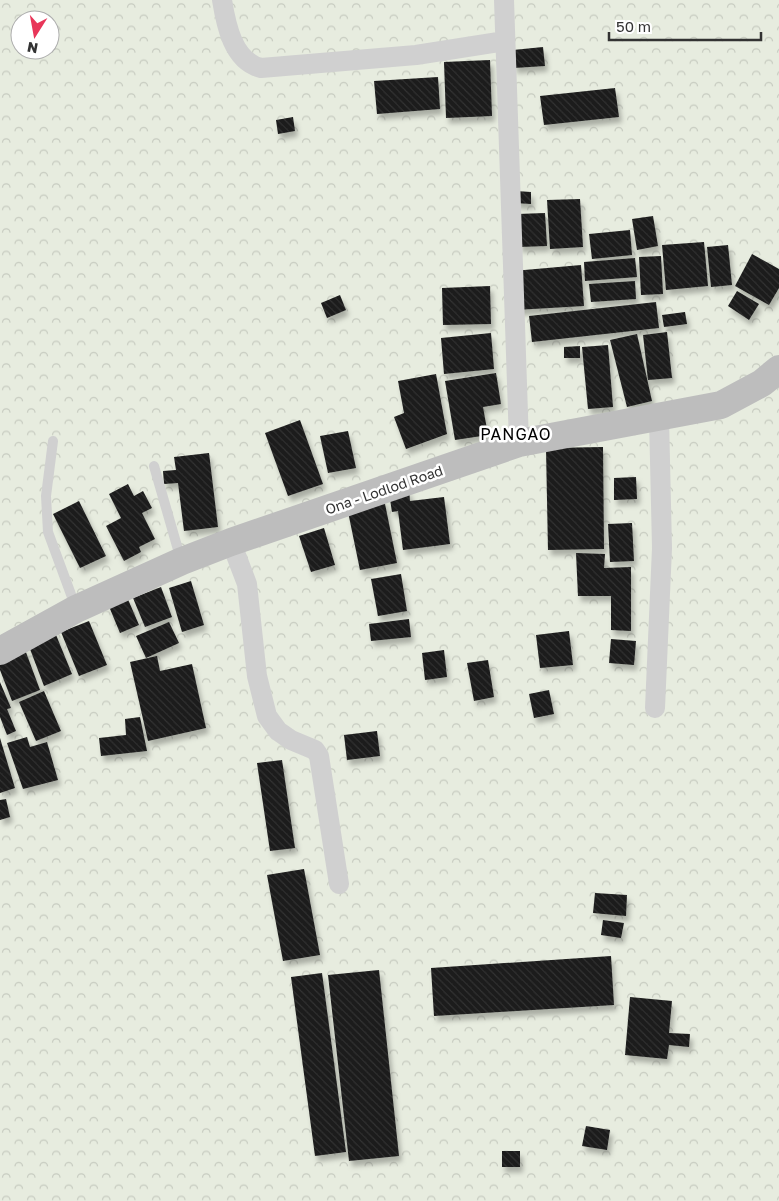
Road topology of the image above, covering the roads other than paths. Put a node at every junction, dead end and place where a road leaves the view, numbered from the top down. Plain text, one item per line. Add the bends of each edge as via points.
1 (222, 0) edge
2 (504, 0) edge
3 (505, 41) junction
4 (779, 369) edge
5 (659, 417) junction
6 (53, 440) dead end
7 (518, 443) junction
8 (154, 466) dead end
9 (231, 542) junction
10 (182, 561) junction
11 (76, 609) junction
12 (0, 651) edge
13 (656, 708) dead end
14 (340, 884) dead end

1 - 3 street via 236,48 244,60 261,68 416,55
2 - 3 street
3 - 7 street
4 - 5 main road, Ona - Lodlod Road via 762,383 721,406
5 - 7 main road, Ona - Lodlod Road
5 - 13 street via 662,548
6 - 11 lane via 46,496 48,532
7 - 9 main road, Ona - Lodlod Road
8 - 10 lane
9 - 10 main road, Ona - Lodlod Road
9 - 14 street via 247,584 256,669 267,716 278,730 291,740 315,750 319,756
10 - 11 main road, Ona - Lodlod Road
11 - 12 main road, Ona - Lodlod Road

